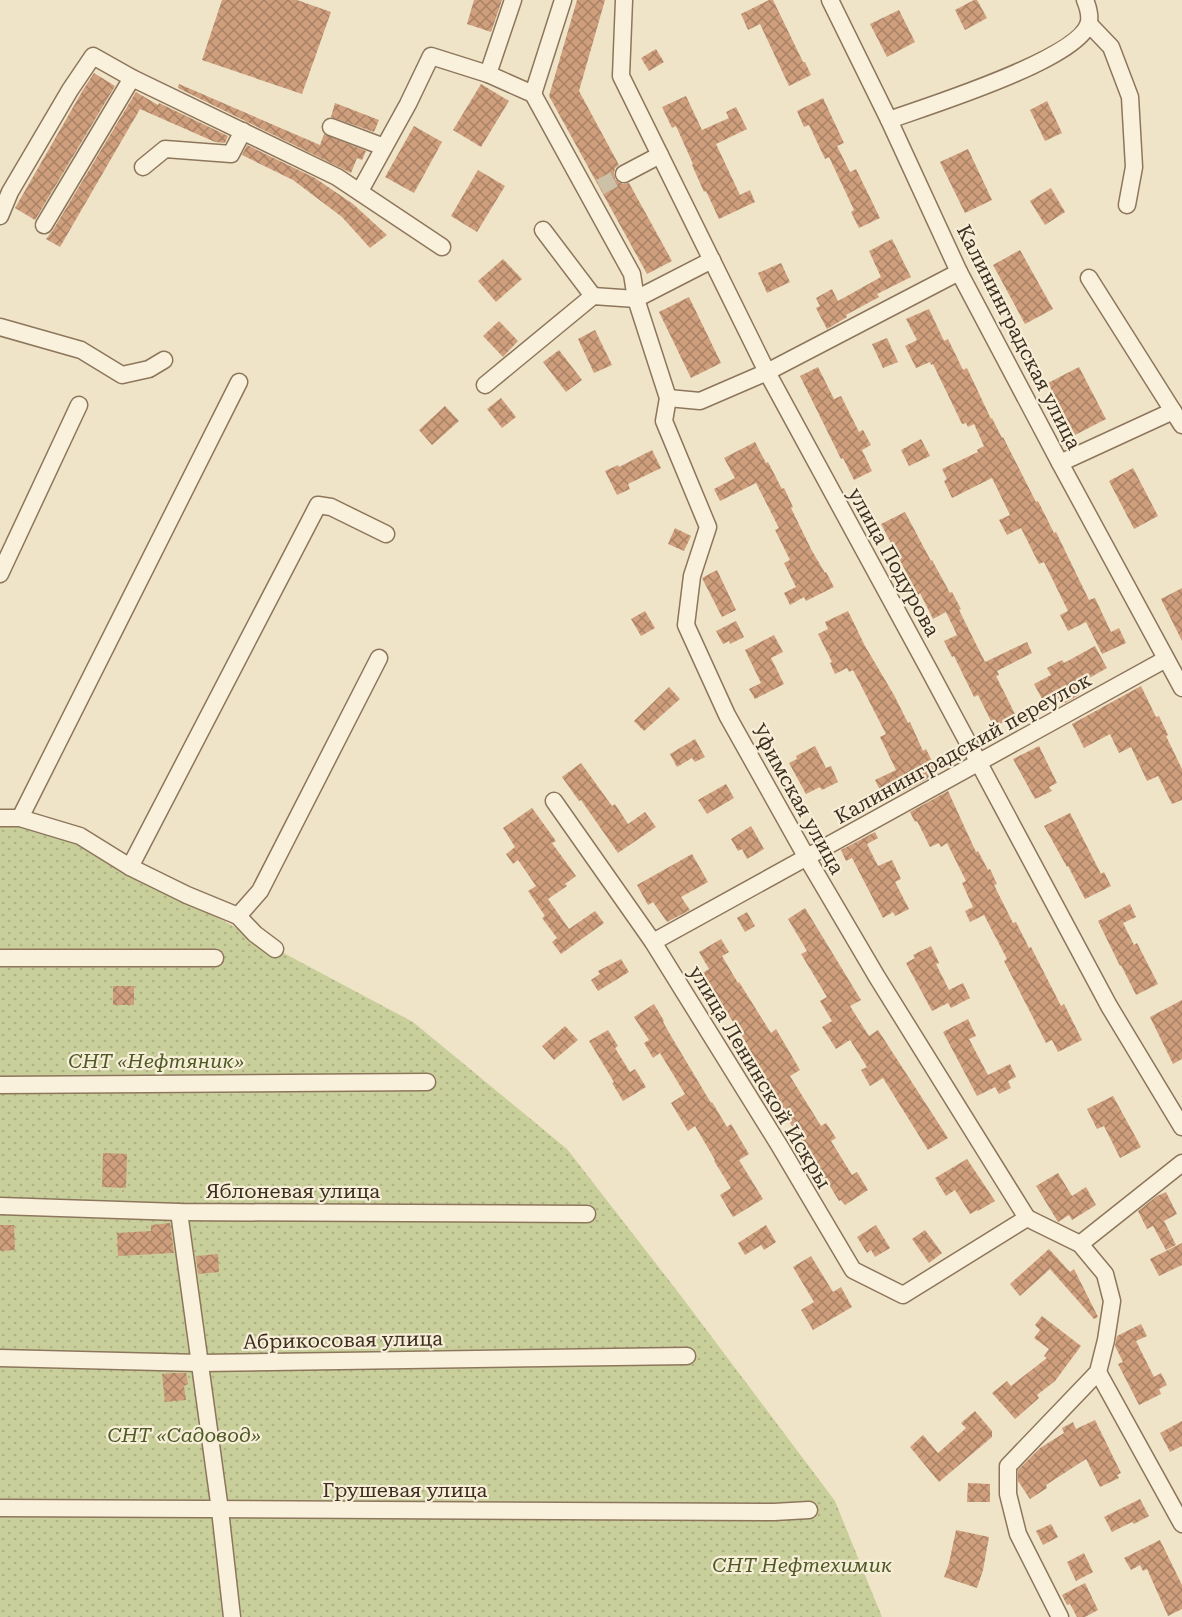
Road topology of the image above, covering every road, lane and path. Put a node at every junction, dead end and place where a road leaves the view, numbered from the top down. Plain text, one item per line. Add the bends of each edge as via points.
1 (513, 0) edge
2 (562, 0) edge
3 (624, 0) edge
4 (830, 0) edge
5 (1085, 0) edge
6 (1089, 24) junction
7 (488, 75) junction
8 (132, 78) junction
9 (533, 94) junction
10 (889, 120) junction
11 (331, 127) dead end
12 (243, 131) junction
13 (384, 147) junction
14 (660, 155) junction
15 (143, 168) dead end
16 (624, 174) tunnel mouth
17 (360, 192) junction
18 (1127, 204) dead end
19 (0, 216) edge
20 (44, 225) dead end
21 (543, 231) dead end
22 (442, 247) dead end
23 (712, 260) junction
24 (959, 272) junction
25 (1089, 278) dead end
26 (593, 296) junction
27 (636, 299) junction
28 (0, 327) edge
29 (164, 360) dead end
30 (767, 372) junction
31 (239, 382) dead end
32 (485, 385) dead end
33 (668, 398) junction
34 (79, 405) dead end
35 (1177, 418) edge
36 (1060, 463) junction
37 (386, 534) dead end
38 (0, 574) edge
39 (379, 658) dead end
40 (1166, 659) junction
41 (1182, 688) edge
42 (979, 763) junction
43 (554, 801) dead end
44 (0, 818) edge
45 (20, 818) junction
46 (807, 858) junction
47 (130, 867) junction
48 (238, 916) junction
49 (654, 942) junction
50 (275, 950) dead end
51 (0, 958) edge
52 (215, 958) dead end
53 (427, 1083) dead end
54 (0, 1085) edge
55 (1182, 1127) edge
56 (1182, 1163) edge
57 (0, 1206) edge
58 (179, 1212) junction
59 (587, 1214) dead end
60 (1027, 1218) junction
61 (1080, 1244) junction
62 (687, 1356) dead end
63 (0, 1358) edge
64 (200, 1363) junction
65 (1098, 1372) junction
66 (0, 1508) edge
67 (220, 1510) junction
68 (809, 1510) dead end
69 (1182, 1524) edge
70 (232, 1617) edge
71 (1060, 1617) edge

1 - 7 street
2 - 9 street
3 - 14 street, улица Подурова via 621,76
4 - 10 street, Калининградская улица
5 - 6 street
6 - 10 street via 1077,40 1059,52 987,86
6 - 18 street via 1111,47 1130,97 1134,167
7 - 9 street
7 - 13 street via 431,56
8 - 12 street
8 - 19 street via 93,56 10,192
8 - 20 street
9 - 27 street, Уфимская улица via 594,190 632,274
10 - 24 street, Калининградская улица
11 - 13 street
12 - 15 street via 231,154 165,149
12 - 17 street
13 - 17 street
14 - 16 street
14 - 23 street, улица Подурова
17 - 22 street
21 - 26 street
23 - 27 street
23 - 30 street, улица Подурова
24 - 30 street
24 - 36 street, Калининградская улица
25 - 35 street
26 - 27 street
26 - 32 street
27 - 33 street, Уфимская улица
28 - 29 street via 81,351 122,375 149,369
30 - 33 street via 700,401
30 - 42 street, улица Подурова
31 - 45 street
33 - 46 street, Уфимская улица via 664,421 708,527 692,576 686,625 727,715
34 - 38 street
35 - 36 street
36 - 40 street, Калининградская улица
37 - 47 street via 331,507 318,505
39 - 48 street via 260,891
40 - 41 street, Калининградская улица
40 - 42 street, Калининградский переулок
42 - 46 street, Калининградский переулок
42 - 55 street, улица Подурова via 1109,1006
43 - 49 street, улица Ленинской Искры
44 - 45 street
45 - 47 street via 80,836
46 - 49 street, Калининградский переулок
46 - 60 street, Уфимская улица
47 - 48 street
48 - 50 street
49 - 60 street, улица Ленинской Искры via 853,1270 903,1295
51 - 52 street
53 - 54 street
56 - 61 street
57 - 58 street, Яблоневая улица
58 - 59 street, Яблоневая улица
58 - 64 street
60 - 61 street
61 - 65 street via 1105,1274 1112,1301
62 - 64 street, Абрикосовая улица
63 - 64 street, Абрикосовая улица
64 - 67 street
65 - 69 street
65 - 71 street via 1008,1466 1008,1494 1018,1534
66 - 67 street, Грушевая улица
67 - 68 street, Грушевая улица
67 - 70 street

